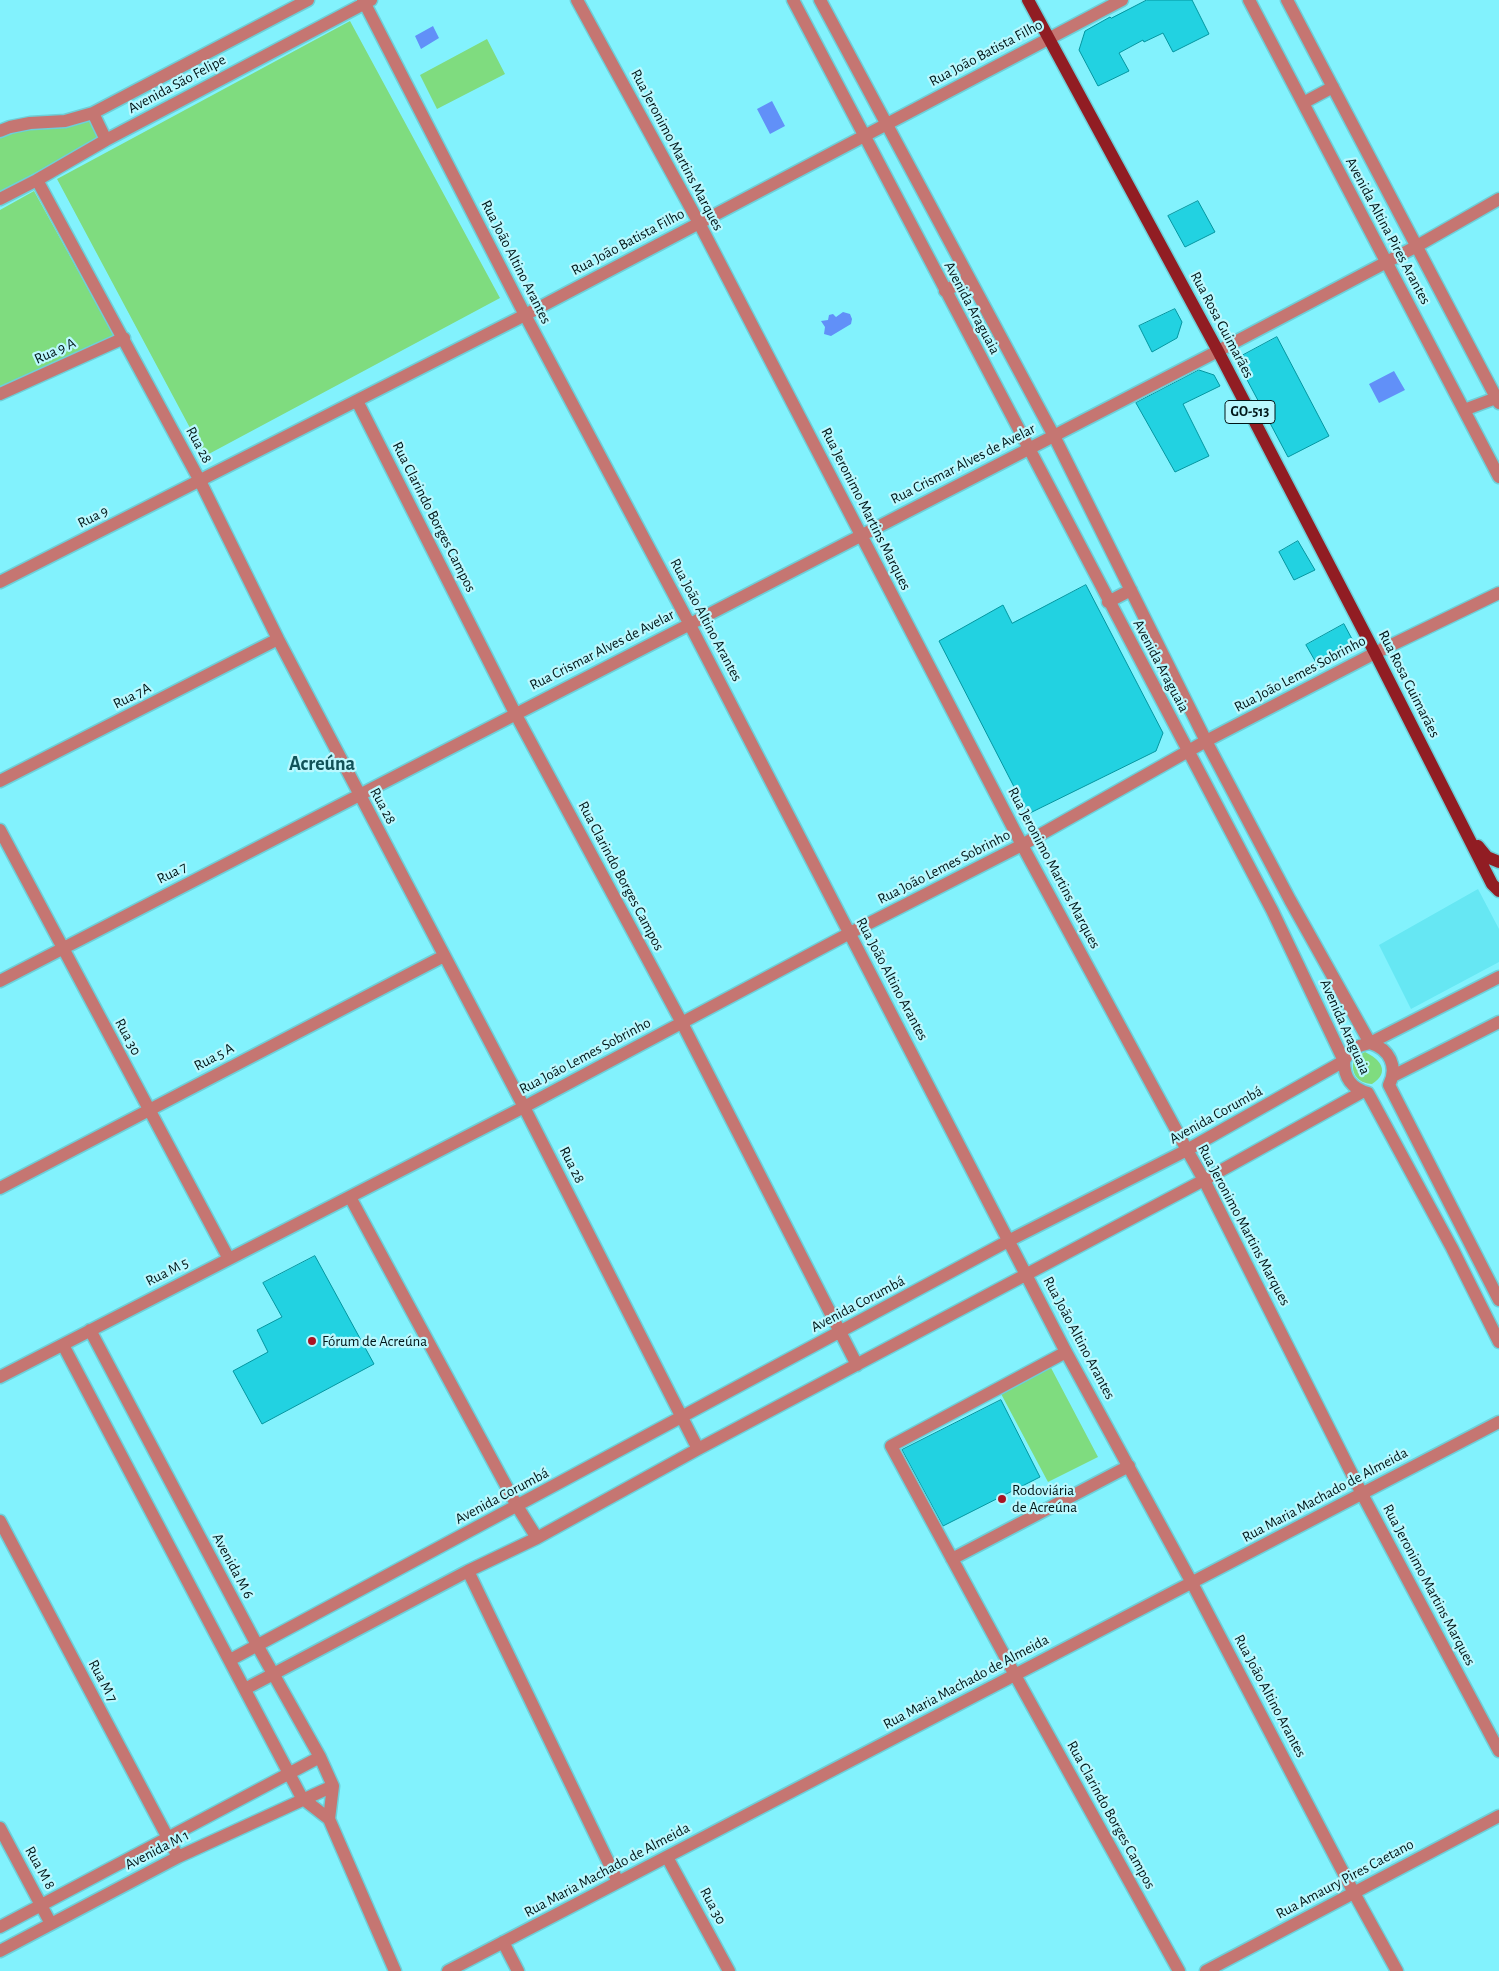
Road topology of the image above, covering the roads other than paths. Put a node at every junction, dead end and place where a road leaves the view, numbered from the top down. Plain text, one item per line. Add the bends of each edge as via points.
1 (308, 0) edge
2 (577, 0) edge
3 (793, 0) edge
4 (820, 0) edge
5 (1028, 0) edge
6 (1122, 0) edge
7 (1249, 0) edge
8 (1287, 0) edge
9 (366, 1) edge
10 (1048, 39) junction
11 (1333, 87) junction
12 (1303, 103) junction
13 (93, 113) junction
14 (886, 124) junction
15 (0, 131) edge
16 (864, 136) junction
17 (106, 140) junction
18 (37, 180) junction
19 (0, 199) edge
20 (1499, 199) edge
21 (699, 223) junction
22 (1416, 246) junction
23 (1386, 262) junction
24 (969, 278) junction
25 (945, 291) junction
26 (525, 315) junction
27 (124, 338) junction
28 (1218, 351) junction
29 (0, 394) edge
30 (357, 401) junction
31 (1498, 401) edge
32 (1464, 410) junction
33 (1054, 436) junction
34 (1028, 449) junction
35 (1499, 477) edge
36 (200, 481) junction
37 (861, 534) junction
38 (0, 582) edge
39 (1131, 590) junction
40 (1499, 592) edge
41 (1108, 602) junction
42 (689, 623) junction
43 (278, 639) junction
44 (1375, 653) junction
45 (515, 713) junction
46 (1206, 741) junction
47 (1188, 752) junction
48 (0, 781) edge
49 (358, 795) junction
50 (1464, 828) junction
51 (0, 830) edge
52 (1022, 845) junction
53 (1499, 862) edge
54 (1499, 891) edge
55 (1290, 900) junction
56 (1272, 910) junction
57 (850, 933) junction
58 (62, 948) junction
59 (444, 956) junction
60 (1499, 977) edge
61 (0, 981) edge
62 (1499, 1022) edge
63 (682, 1023) junction
64 (1370, 1043) junction
65 (1344, 1061) junction
66 (1391, 1081) junction
67 (1365, 1093) junction
68 (524, 1107) junction
69 (149, 1110) junction
70 (1187, 1150) junction
71 (1204, 1180) junction
72 (0, 1188) edge
73 (350, 1197) junction
74 (1467, 1238) junction
75 (1010, 1240) junction
76 (1452, 1248) junction
77 (229, 1259) junction
78 (1028, 1274) junction
79 (1499, 1300) edge
80 (90, 1330) junction
81 (840, 1332) junction
82 (1499, 1342) edge
83 (63, 1345) junction
84 (1066, 1352) junction
85 (857, 1365) junction
86 (0, 1377) edge
87 (681, 1417) junction
88 (1499, 1422) edge
89 (698, 1450) junction
90 (1129, 1466) junction
91 (1362, 1494) junction
92 (517, 1506) junction
93 (0, 1521) edge
94 (537, 1538) junction
95 (952, 1559) junction
96 (468, 1571) junction
97 (1192, 1583) junction
98 (257, 1646) junction
99 (230, 1660) junction
100 (273, 1674) junction
101 (1015, 1675) junction
102 (245, 1689) junction
103 (1499, 1751) edge
104 (320, 1756) junction
105 (290, 1772) junction
106 (333, 1786) junction
107 (302, 1798) junction
108 (1499, 1816) edge
109 (329, 1818) junction
110 (0, 1828) edge
111 (168, 1838) junction
112 (667, 1856) junction
113 (178, 1857) junction
114 (102, 1872) junction
115 (618, 1882) junction
116 (111, 1892) junction
117 (1354, 1893) junction
118 (42, 1905) junction
119 (51, 1924) junction
120 (0, 1927) edge
121 (503, 1942) junction
122 (0, 1951) edge
123 (395, 1971) edge
124 (448, 1971) edge
125 (518, 1971) edge
126 (729, 1971) edge
127 (1179, 1971) edge
128 (1206, 1971) edge
129 (1397, 1971) edge

1 - 13 street, Avenida São Felipe
2 - 21 street, Rua Jeronimo Martins Marques
3 - 16 street, Avenida Araguaia
4 - 14 street, Avenida Araguaia
5 - 10 main road, Rua Rosa Guimarães / GO-513
6 - 10 street, Rua João Batista Filho
7 - 12 street, Avenida Altina Pires Arantes
8 - 11 street, Avenida Altina Pires Arantes
9 - 17 street, Avenida São Felipe
9 - 26 street, Rua João Altino Arantes
10 - 14 street, Rua João Batista Filho
10 - 28 main road, Rua Rosa Guimarães / GO-513
11 - 12 street
11 - 22 street, Avenida Altina Pires Arantes
12 - 23 street, Avenida Altina Pires Arantes
13 - 15 street, Avenida São Felipe via 65,121
13 - 17 street
14 - 16 street, Rua João Batista Filho
14 - 24 street, Avenida Araguaia
16 - 21 street, Rua João Batista Filho
16 - 25 street, Avenida Araguaia
17 - 18 street, Avenida São Felipe
18 - 19 street, Avenida São Felipe
18 - 27 street, Rua 28
20 - 22 street, Rua Crismar Alves de Avelar
21 - 26 street, Rua João Batista Filho
21 - 37 street, Rua Jeronimo Martins Marques
22 - 23 street, Rua Crismar Alves de Avelar
22 - 31 street, Avenida Altina Pires Arantes
23 - 28 street, Rua Crismar Alves de Avelar
23 - 32 street, Avenida Altina Pires Arantes
24 - 25 street
24 - 33 street, Avenida Araguaia
25 - 34 street, Avenida Araguaia
26 - 30 street, Rua João Batista Filho
26 - 42 street, Rua João Altino Arantes
27 - 29 street, Rua 9 A
27 - 36 street, Rua 28
28 - 33 street, Rua Crismar Alves de Avelar
28 - 44 main road, Rua Rosa Guimarães / GO-513
30 - 36 street, Rua João Batista Filho
30 - 45 street, Rua Clarindo Borges Campos
31 - 32 street
32 - 35 street, Avenida Altina Pires Arantes
33 - 34 street, Rua Crismar Alves de Avelar
33 - 39 street, Avenida Araguaia
34 - 37 street, Rua Crismar Alves de Avelar
34 - 41 street, Avenida Araguaia
36 - 38 street, Rua 9
36 - 43 street, Rua 28
37 - 42 street, Rua Crismar Alves de Avelar
37 - 52 street, Rua Jeronimo Martins Marques
39 - 41 street
39 - 46 street, Avenida Araguaia
40 - 44 street, Rua João Lemes Sobrinho
41 - 47 street, Avenida Araguaia
42 - 45 street, Rua Crismar Alves de Avelar
42 - 57 street, Rua João Altino Arantes
43 - 48 street, Rua 7A
43 - 49 street, Rua 28
44 - 46 street, Rua João Lemes Sobrinho
44 - 50 main road, Rua Rosa Guimarães / GO-513
45 - 49 street, Rua Crismar Alves de Avelar
45 - 63 street, Rua Clarindo Borges Campos
46 - 47 street, Rua João Lemes Sobrinho
46 - 55 street, Avenida Araguaia
47 - 52 street, Rua João Lemes Sobrinho
47 - 56 street, Avenida Araguaia
49 - 58 street, Rua 7
49 - 59 street, Rua 28
50 - 53 main road, Rua Rosa Guimarães / GO-513 via 1487,857
50 - 54 main road, Rua Rosa Guimarães / GO-513 via 1492,884
51 - 58 street, Rua 30
52 - 57 street, Rua João Lemes Sobrinho
52 - 70 street, Rua Jeronimo Martins Marques
55 - 56 street
55 - 64 street, Avenida Araguaia
56 - 65 street, Avenida Araguaia
57 - 63 street, Rua João Lemes Sobrinho
57 - 75 street, Rua João Altino Arantes
58 - 61 street, Rua 7
58 - 69 street, Rua 30
59 - 68 street, Rua 28
59 - 69 street, Rua 5 A
60 - 64 street, Avenida Corumbá
62 - 66 street
63 - 68 street, Rua João Lemes Sobrinho
63 - 81 street, Rua Clarindo Borges Campos
64 - 65 street, Avenida Corumbá via 1356,1046
64 - 66 street, Avenida Araguaia via 1387,1052 1393,1068
65 - 67 street, Avenida Araguaia via 1344,1072 1352,1086
65 - 70 street, Avenida Corumbá
66 - 67 street via 1378,1092
66 - 74 street, Avenida Araguaia
67 - 71 street
67 - 76 street, Avenida Araguaia
68 - 73 street, Rua João Lemes Sobrinho
68 - 87 street, Rua 28
69 - 72 street, Rua 5 A
69 - 77 street, Rua 30
70 - 71 street, Rua Jeronimo Martins Marques
70 - 75 street, Avenida Corumbá
71 - 78 street
71 - 91 street, Rua Jeronimo Martins Marques
73 - 77 street, Rua M 5
73 - 92 street
74 - 76 street
74 - 79 street, Avenida Araguaia
75 - 78 street, Rua João Altino Arantes
75 - 81 street, Avenida Corumbá
76 - 82 street, Avenida Araguaia
77 - 80 street, Rua M 5
78 - 84 street, Rua João Altino Arantes
78 - 85 street
80 - 83 street, Rua M 5
80 - 98 street, Avenida M 6
81 - 85 street, Rua Clarindo Borges Campos
81 - 87 street, Avenida Corumbá
83 - 86 street, Rua M 5
83 - 99 street
84 - 90 street, Rua João Altino Arantes
84 - 95 street, Rua Clarindo Borges Campos via 891,1446
85 - 89 street
87 - 89 street, Rua 28
87 - 92 street, Avenida Corumbá
88 - 91 street, Rua Maria Machado de Almeida
89 - 94 street
90 - 95 street
90 - 97 street, Rua João Altino Arantes
91 - 97 street, Rua Maria Machado de Almeida
91 - 103 street, Rua Jeronimo Martins Marques
92 - 94 street
92 - 98 street, Avenida Corumbá
93 - 111 street, Rua M 7
94 - 96 street
95 - 101 street, Rua Clarindo Borges Campos
96 - 100 street
96 - 115 street
97 - 101 street, Rua Maria Machado de Almeida
97 - 117 street, Rua João Altino Arantes
98 - 99 street, Avenida Corumbá
98 - 100 street, Avenida M 6
99 - 102 street
100 - 102 street
100 - 104 street, Avenida M 6
101 - 112 street, Rua Maria Machado de Almeida
101 - 127 street, Rua Clarindo Borges Campos
102 - 105 street
104 - 105 street, Avenida M 1
104 - 106 street, Avenida M 6
105 - 107 street
105 - 111 street, Avenida M 1
106 - 107 street, Avenida M 1
106 - 109 street
107 - 109 street
107 - 113 street, Avenida M 1
108 - 117 street, Rua Amaury Pires Caetano
109 - 123 street
110 - 118 street, Rua M 8
111 - 113 street, Rua M 7
111 - 114 street, Avenida M 1
112 - 115 street, Rua Maria Machado de Almeida
112 - 126 street, Rua 30
113 - 116 street, Avenida M 1
114 - 116 street
114 - 118 street, Avenida M 1
115 - 121 street, Rua Maria Machado de Almeida
116 - 119 street, Avenida M 1
117 - 128 street, Rua Amaury Pires Caetano
117 - 129 street, Rua João Altino Arantes
118 - 119 street, Rua M 8
118 - 120 street, Avenida M 1
119 - 122 street, Avenida M 1
121 - 124 street, Rua Maria Machado de Almeida
121 - 125 street

